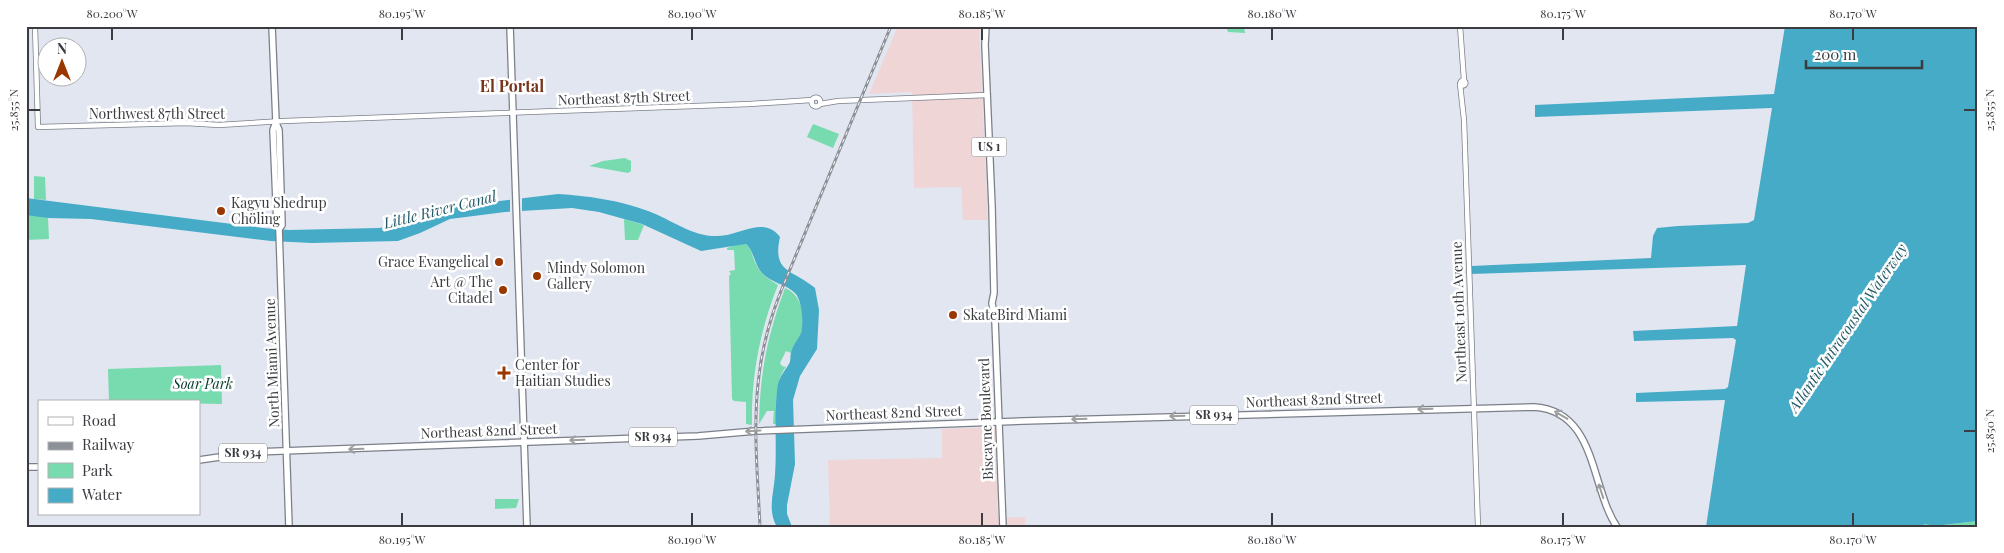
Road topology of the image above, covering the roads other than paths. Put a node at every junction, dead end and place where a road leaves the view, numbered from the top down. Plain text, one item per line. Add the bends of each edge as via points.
1 (35, 26) edge
2 (272, 26) edge
3 (510, 26) edge
4 (1460, 26) edge
5 (987, 27) edge
6 (987, 95) junction
7 (513, 114) junction
8 (276, 122) junction
9 (1474, 408) junction
10 (999, 422) junction
11 (524, 442) junction
12 (287, 451) junction
13 (200, 460) edge
14 (290, 527) edge
15 (527, 527) edge
16 (1003, 527) edge
17 (1478, 527) edge
18 (1617, 527) edge

1 - 8 street, Northwest 87th Street via 38,127 186,123 219,126
2 - 8 main road, North Miami Avenue
3 - 7 main road
4 - 9 street, Northeast 10th Avenue
5 - 6 main road, Biscayne Boulevard / US 1
6 - 7 street, Northeast 87th Street via 820,102 815,106 812,102 794,102
6 - 10 main road, Biscayne Boulevard / US 1 via 991,199 988,207 996,303
7 - 8 street, Northeast 87th Street
7 - 11 main road
8 - 12 main road, North Miami Avenue via 279,130
9 -> 10 main road, Northeast 82nd Street / SR 934
9 - 17 street, Northeast 10th Avenue
18 -> 9 main road, Northeast 82nd Street / SR 934 via 1603,498 1585,444 1573,424 1546,408
10 -> 11 main road, Northeast 82nd Street / SR 934
10 - 16 main road, Biscayne Boulevard / US 1
11 -> 12 main road, Northeast 82nd Street / SR 934
11 - 15 main road
12 - 13 main road, SR 934 via 242,453
12 - 14 main road, North Miami Avenue

